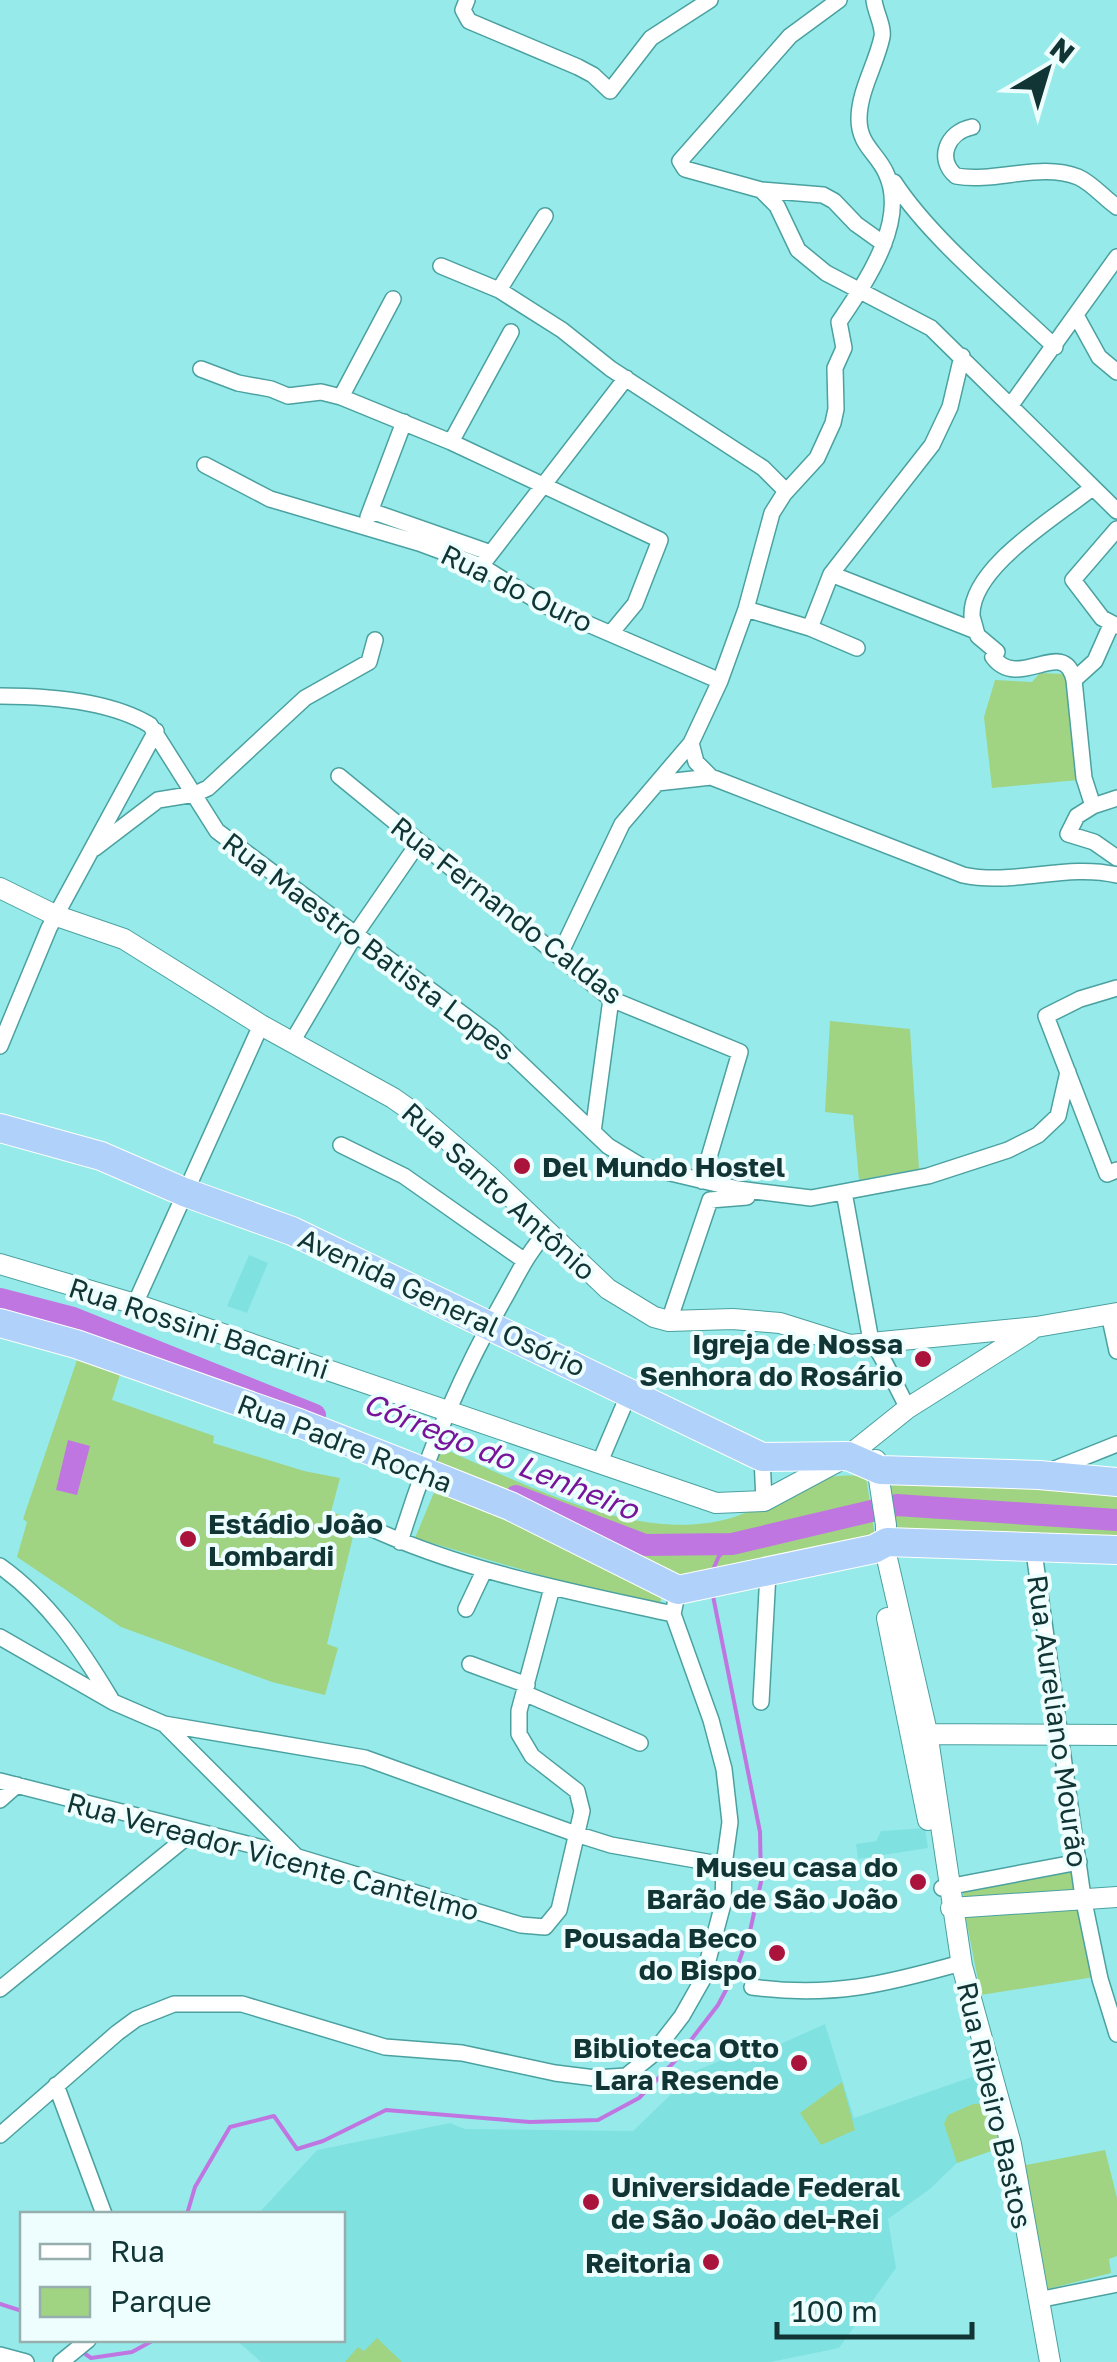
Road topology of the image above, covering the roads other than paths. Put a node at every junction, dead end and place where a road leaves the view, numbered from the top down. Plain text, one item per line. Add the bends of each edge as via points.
1 (467, 0) edge
2 (710, 0) edge
3 (839, 0) edge
4 (874, 0) edge
5 (972, 127) dead end
6 (884, 169) junction
7 (761, 190) junction
8 (1117, 206) edge
9 (545, 216) dead end
10 (884, 244) junction
11 (1117, 257) edge
12 (441, 266) dead end
13 (861, 289) junction
14 (499, 290) junction
15 (393, 298) dead end
16 (1077, 317) junction
17 (511, 332) dead end
18 (1055, 347) junction
19 (962, 356) junction
20 (201, 368) dead end
21 (1117, 372) edge
22 (626, 378) junction
23 (341, 396) junction
24 (1012, 406) junction
25 (404, 422) junction
26 (451, 442) junction
27 (205, 465) dead end
28 (542, 484) junction
29 (1092, 488) junction
30 (784, 494) junction
31 (1117, 512) edge
32 (368, 518) junction
33 (1117, 529) edge
34 (486, 560) junction
35 (831, 574) junction
36 (746, 609) junction
37 (1114, 626) edge
38 (810, 628) junction
39 (976, 630) junction
40 (611, 633) junction
41 (375, 640) dead end
42 (857, 648) dead end
43 (1074, 680) junction
44 (720, 681) junction
45 (0, 696) edge
46 (156, 731) junction
47 (691, 743) junction
48 (339, 776) dead end
49 (710, 778) junction
50 (657, 783) junction
51 (194, 794) junction
52 (1117, 798) edge
53 (1093, 806) junction
54 (419, 842) junction
55 (95, 848) junction
56 (1117, 858) edge
57 (1117, 875) edge
58 (0, 888) edge
59 (57, 916) junction
60 (355, 935) junction
61 (560, 954) junction
62 (1117, 988) edge
63 (612, 999) junction
64 (261, 1025) junction
65 (292, 1042) junction
66 (0, 1046) edge
67 (1068, 1072) junction
68 (0, 1116) edge
69 (0, 1128) edge
70 (593, 1132) junction
71 (49, 1140) junction
72 (341, 1145) dead end
73 (1112, 1172) edge
74 (702, 1180) junction
75 (184, 1192) junction
76 (844, 1192) junction
77 (771, 1194) junction
78 (546, 1233) junction
79 (526, 1261) junction
80 (0, 1264) edge
81 (135, 1304) junction
82 (1113, 1314) edge
83 (669, 1321) junction
84 (0, 1323) edge
85 (488, 1326) junction
86 (1036, 1327) junction
87 (871, 1341) junction
88 (1117, 1351) edge
89 (630, 1391) junction
90 (908, 1408) junction
91 (450, 1411) junction
92 (877, 1434) junction
93 (1117, 1444) edge
94 (848, 1456) junction
95 (762, 1457) junction
96 (598, 1464) junction
97 (423, 1468) junction
98 (880, 1470) junction
99 (1039, 1474) junction
100 (1117, 1482) edge
101 (764, 1502) junction
102 (364, 1525) dead end
103 (883, 1538) junction
104 (400, 1542) junction
105 (1034, 1545) junction
106 (1117, 1550) edge
107 (0, 1566) edge
108 (484, 1571) junction
109 (756, 1575) junction
110 (552, 1588) junction
111 (682, 1597) junction
112 (466, 1609) dead end
113 (0, 1637) edge
114 (470, 1664) dead end
115 (525, 1689) junction
116 (113, 1702) junction
117 (761, 1702) dead end
118 (164, 1724) junction
119 (918, 1734) junction
120 (1059, 1734) junction
121 (1117, 1735) edge
122 (640, 1743) dead end
123 (0, 1781) edge
124 (17, 1785) junction
125 (0, 1800) edge
126 (193, 1832) junction
127 (576, 1834) junction
128 (298, 1858) junction
129 (1079, 1862) junction
130 (724, 1865) junction
131 (949, 1895) junction
132 (1117, 1897) edge
133 (1083, 1898) junction
134 (961, 1962) junction
135 (752, 1987) dead end
136 (0, 1989) edge
137 (1117, 2034) edge
138 (56, 2085) junction
139 (0, 2135) edge
140 (103, 2212) edge
141 (1117, 2284) edge
142 (1038, 2300) junction
143 (0, 2355) edge
144 (26, 2362) edge
145 (1050, 2362) edge

1 - 2 street via 464,14 476,24 578,67 610,90 652,38
3 - 7 street via 790,36 680,162
4 - 6 street via 883,34 860,127
5 - 8 street via 947,145 946,163 956,176 1062,173 1084,180
6 - 10 street via 894,192
6 - 18 street via 904,199
7 - 10 street via 823,195
7 - 13 street via 777,206 798,250
9 - 14 street
10 - 13 street
11 - 16 street
12 - 14 street
13 - 19 street via 931,328
13 - 30 street via 839,322 844,348 835,368 836,409 828,436 814,463
14 - 22 street
15 - 23 street
16 - 18 street
16 - 21 street via 1099,357
17 - 26 street
18 - 24 street
19 - 24 street
19 - 35 street via 932,445
20 - 23 street via 288,396
22 - 28 street
22 - 30 street via 763,468
23 - 25 street
24 - 29 street
25 - 26 street
25 - 32 street
26 - 28 street
27 - 32 street, Rua do Ouro via 270,499
28 - 34 street
28 - 40 street via 660,540 635,604
29 - 31 street
29 - 39 street via 988,572 972,617
30 - 36 street via 768,524
32 - 34 street, Rua do Ouro
33 - 37 street via 1073,580
34 - 40 street, Rua do Ouro via 544,606
35 - 38 street
35 - 39 street
36 - 38 street
36 - 44 street
37 - 43 street via 1095,662
38 - 42 street
39 - 43 street via 1005,669 1060,662
40 - 44 street, Rua do Ouro
41 - 51 street via 369,662 306,698
43 - 53 street
44 - 47 street
45 - 46 street via 96,703 134,715
46 - 51 street, Rua Maestro Batista Lopes
46 - 55 street
47 - 49 street
47 - 50 street
48 - 54 street, Rua Fernando Caldas
49 - 50 street
49 - 57 street via 963,875
50 - 61 street via 622,824
51 - 55 street via 158,800
51 - 60 street, Rua Maestro Batista Lopes via 217,830
52 - 53 street
53 - 56 street via 1072,822 1068,837 1094,842
54 - 60 street
54 - 61 street, Rua Fernando Caldas
55 - 59 street
58 - 59 main road, Rua Santo Antônio
59 - 64 main road, Rua Santo Antônio via 124,939
59 - 66 street
60 - 65 street
60 - 70 street, Rua Maestro Batista Lopes via 492,1036
61 - 63 street, Rua Fernando Caldas
62 - 67 street via 1046,1016
63 - 70 street
63 - 74 street, Rua Fernando Caldas via 740,1052
64 - 65 main road, Rua Santo Antônio
64 - 75 street
65 - 78 main road, Rua Santo Antônio via 423,1118
67 - 73 street
67 - 76 street, Rua Maestro Batista Lopes via 1058,1116 1030,1140 928,1176
68 - 71 street
69 - 71 highway, Avenida General Osório
70 - 74 street, Rua Maestro Batista Lopes via 641,1166
71 - 75 highway, Avenida General Osório
72 - 79 street via 404,1176
74 - 77 street, Rua Maestro Batista Lopes
75 - 81 street
75 - 85 highway, Avenida General Osório via 292,1231
76 - 77 street, Rua Maestro Batista Lopes via 811,1198
76 - 87 street
77 - 83 street via 710,1200
78 - 79 street
78 - 83 main road, Rua Santo Antônio via 615,1295
79 - 85 street
80 - 81 main road, Rua Rossini Bacarini
81 - 91 main road, Rua Rossini Bacarini
82 - 86 main road, Rua Santo Antônio
82 - 88 street
83 - 87 main road, Rua Santo Antônio via 780,1323 840,1344
84 - 97 highway, Rua Padre Rocha
85 - 89 highway, Avenida General Osório
85 - 91 street
86 - 87 main road, Rua Santo Antônio
86 - 90 main road, Rua Rossini Bacarini
87 - 90 street
89 - 95 highway, Avenida General Osório
89 - 96 street
90 - 92 main road, Rua Rossini Bacarini
91 - 96 main road, Rua Rossini Bacarini
91 - 97 street
92 - 94 main road, Rua Rossini Bacarini
92 - 98 main road, Rua Ribeiro Bastos via 872,1449
93 - 99 street
94 - 95 highway, Avenida General Osório
94 - 98 highway, Avenida General Osório
94 - 101 main road, Rua Rossini Bacarini
95 - 101 street
96 - 101 main road, Rua Rossini Bacarini via 699,1500
97 - 104 street
97 - 111 highway, Rua Padre Rocha
98 - 99 highway
98 - 103 main road, Rua Ribeiro Bastos
99 - 100 highway
102 - 104 street
103 - 105 highway
103 - 109 highway
103 - 119 main road, Rua Ribeiro Bastos
104 - 108 street
105 - 106 highway
105 - 120 street, Rua Aureliano Mourão
107 - 116 street via 26,1584 80,1648
108 - 110 street
108 - 112 street
109 - 111 highway
109 - 117 street
110 - 111 street
110 - 115 street
111 - 130 street via 724,1769 730,1822
113 - 116 street
114 - 115 street
115 - 122 street
115 - 127 street via 518,1722 522,1741 577,1791 582,1811
116 - 118 street
118 - 127 street via 364,1758
118 - 128 street
119 - 120 main road
119 - 131 main road, Rua Ribeiro Bastos
120 - 121 main road
120 - 129 street, Rua Aureliano Mourão
123 - 124 street, Rua Vereador Vicente Cantelmo
124 - 125 street
124 - 126 street, Rua Vereador Vicente Cantelmo
126 - 128 street, Rua Vereador Vicente Cantelmo
126 - 136 street
127 - 128 street, Rua Vereador Vicente Cantelmo via 559,1910 546,1928
127 - 130 street
129 - 131 street
129 - 133 street, Rua Aureliano Mourão
130 - 138 street via 723,1904 702,1980 651,2056 626,2076 554,2074 462,2053 385,2047 242,2004 181,2002 136,2019
131 - 133 main road
131 - 134 main road, Rua Ribeiro Bastos
132 - 133 main road
133 - 137 street, Rua Aureliano Mourão
134 - 135 street via 875,1986
134 - 142 main road, Rua Ribeiro Bastos via 1011,2144
138 - 139 street
138 - 140 street
141 - 142 street
142 - 145 main road, Rua Ribeiro Bastos
143 - 144 street

